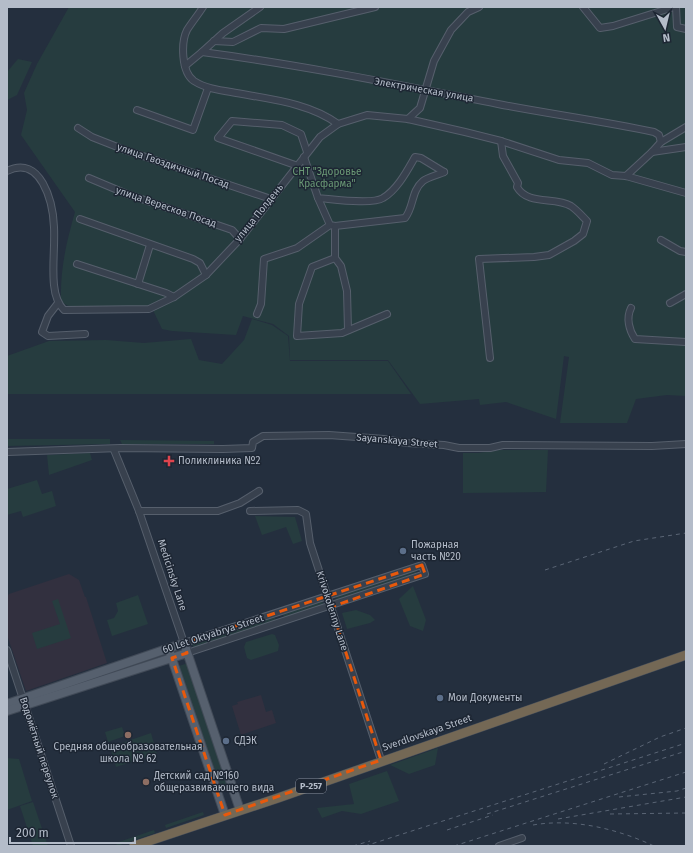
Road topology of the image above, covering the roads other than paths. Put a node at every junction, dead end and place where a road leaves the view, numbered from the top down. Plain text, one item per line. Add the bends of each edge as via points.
1 (203, 7) edge
2 (260, 7) edge
3 (375, 7) edge
4 (479, 7) edge
5 (583, 7) edge
6 (675, 7) edge
7 (686, 29) edge
8 (214, 41) junction
9 (202, 52) junction
10 (185, 66) junction
11 (208, 88) junction
12 (426, 89) junction
13 (137, 110) dead end
14 (408, 119) junction
15 (338, 124) junction
16 (78, 128) dead end
17 (686, 128) edge
18 (501, 141) junction
19 (661, 142) junction
20 (686, 147) edge
21 (652, 152) junction
22 (306, 154) junction
23 (298, 166) junction
24 (7, 171) edge
25 (626, 176) junction
26 (89, 178) dead end
27 (686, 193) edge
28 (318, 198) junction
29 (270, 199) junction
30 (80, 219) dead end
31 (332, 225) junction
32 (240, 239) junction
33 (661, 240) dead end
34 (150, 245) junction
35 (686, 252) edge
36 (335, 258) junction
37 (77, 264) dead end
38 (206, 275) junction
39 (138, 284) junction
40 (686, 294) edge
41 (174, 297) junction
42 (58, 303) junction
43 (670, 303) dead end
44 (630, 308) dead end
45 (257, 314) dead end
46 (387, 314) dead end
47 (348, 330) junction
48 (85, 334) dead end
49 (686, 342) edge
50 (490, 358) dead end
51 (686, 444) edge
52 (114, 450) junction
53 (7, 452) edge
54 (259, 491) dead end
55 (250, 510) dead end
56 (139, 511) junction
57 (328, 596) junction
58 (331, 607) junction
59 (276, 612) junction
60 (280, 623) junction
61 (184, 643) junction
62 (169, 648) junction
63 (7, 650) edge
64 (187, 653) junction
65 (686, 655) edge
66 (172, 658) junction
67 (22, 698) junction
68 (7, 704) edge
69 (25, 706) junction
70 (7, 711) edge
71 (381, 760) junction
72 (240, 810) junction
73 (225, 815) junction
74 (522, 838) dead end
75 (71, 846) edge
76 (134, 846) edge
77 (499, 846) edge

1 - 10 street via 186,31 183,58
2 - 8 street
3 - 8 street via 284,29 261,28 233,42
4 - 12 street via 468,12 451,30 434,61
5 - 6 street via 600,28
6 - 7 street via 677,27
8 - 9 street
9 - 10 street
9 - 12 street, Электрическая улица
10 - 11 street via 193,80
11 - 13 street via 193,130
11 - 15 street via 278,100 326,115
12 - 14 street via 420,108
12 - 19 street, Электрическая улица via 654,132 659,135
14 - 15 street, улица Полдень via 367,115
14 - 18 street, улица Полдень
15 - 22 street, улица Полдень via 320,137
16 - 29 street, улица Гвоздичный Посад via 125,150
17 - 19 street
18 - 25 street, улица Полдень via 559,160 588,163 612,175
18 - 50 street via 503,156 521,194 571,206 587,221 583,234 548,255 479,259
19 - 21 street
20 - 21 street
21 - 25 street
22 - 23 street, улица Полдень
22 - 23 street via 301,134 282,125 232,121 218,138
22 - 28 street
23 - 29 street, улица Полдень
24 - 42 street via 19,167 35,172 51,206 54,227 52,266
25 - 27 street, улица Полдень
26 - 32 street, улица Вересков Посад via 127,194 232,230
28 - 31 street
28 - 31 street via 359,201 381,199 393,190 415,157 444,172 424,180 415,191 409,213 405,218
29 - 32 street, улица Полдень
30 - 34 street
31 - 36 street
31 - 45 street via 297,248 264,259 261,304
32 - 38 street, улица Полдень
33 - 35 street
34 - 38 street via 200,263
34 - 39 street
36 - 47 street via 341,266 347,291
36 - 47 street via 312,267 299,304 297,336 342,333
37 - 39 street
38 - 41 street, улица Полдень
39 - 41 street
40 - 43 street
41 - 42 street, улица Полдень via 149,309 64,310
42 - 48 street via 48,316 42,332 48,336
44 - 49 street via 630,330 635,339
46 - 47 street
51 - 52 street, Sayanskaya Street via 503,445 490,448 459,448 384,439 307,435 263,436 253,442 252,448
52 - 53 street via 96,448
52 - 56 street, Medicinsky Lane
54 - 56 street via 240,503 218,511
55 - 57 street, Krivokolenny Lane via 298,510 306,514 310,543
56 - 61 street, Medicinsky Lane
57 - 58 street, Krivokolenny Lane
57 - 58 street, 60 Let Oktyabrya Street via 422,564 425,574
57 - 59 street, 60 Let Oktyabrya Street
58 - 60 street, 60 Let Oktyabrya Street
58 - 71 street, Krivokolenny Lane
59 - 60 street
59 - 61 street, 60 Let Oktyabrya Street
60 - 64 street, 60 Let Oktyabrya Street
61 - 62 main road, 60 Let Oktyabrya Street
61 - 64 main road, Medicinsky Lane
62 - 66 main road
62 - 67 main road, 60 Let Oktyabrya Street
63 - 67 street, Водомётный переулок
64 - 66 main road, 60 Let Oktyabrya Street
64 - 72 main road, Medicinsky Lane
65 - 71 highway, Sverdlovskaya Street / Р-257
66 - 69 main road, 60 Let Oktyabrya Street
66 - 73 main road
67 - 68 main road, 60 Let Oktyabrya Street
67 - 69 street, Водомётный переулок
69 - 70 main road, 60 Let Oktyabrya Street
69 - 75 street, Водомётный переулок
71 - 72 highway, Sverdlovskaya Street / Р-257
72 - 73 highway, Sverdlovskaya Street / Р-257
73 - 76 highway, Р-257
74 - 77 street

